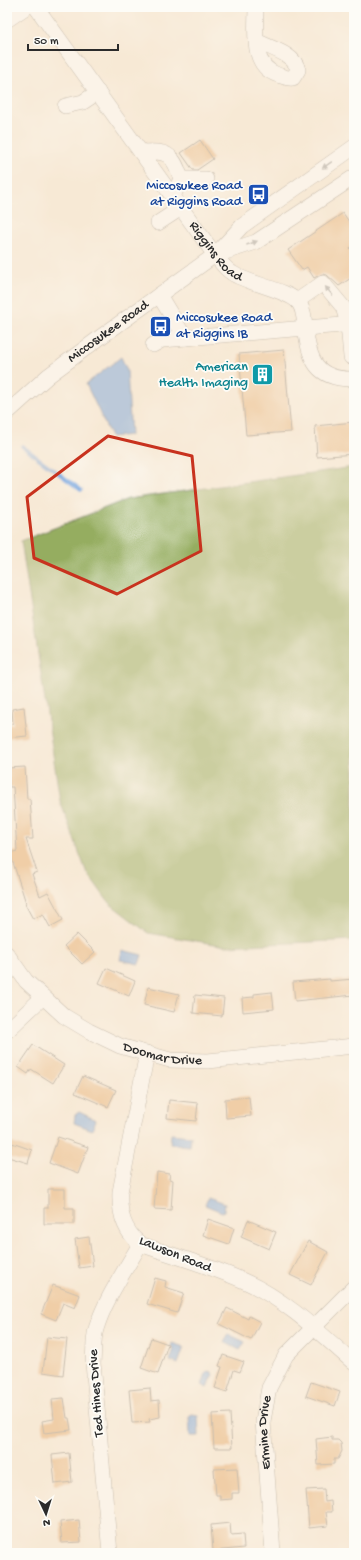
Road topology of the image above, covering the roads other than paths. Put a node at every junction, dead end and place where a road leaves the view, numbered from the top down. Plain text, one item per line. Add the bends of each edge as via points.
1 (26, 7) edge
2 (36, 7) edge
3 (256, 7) edge
4 (7, 20) edge
5 (256, 41) dead end
6 (98, 92) junction
7 (65, 106) dead end
8 (354, 147) edge
9 (141, 152) junction
10 (354, 177) edge
11 (180, 179) junction
12 (206, 179) dead end
13 (173, 196) junction
14 (181, 208) junction
15 (158, 223) dead end
16 (215, 255) junction
17 (159, 295) junction
18 (297, 301) junction
19 (351, 324) edge
20 (305, 328) junction
21 (185, 338) junction
22 (153, 345) dead end
23 (352, 357) dead end
24 (354, 379) edge
25 (9, 412) edge
26 (7, 954) edge
27 (43, 998) junction
28 (7, 1031) edge
29 (354, 1046) edge
30 (147, 1053) junction
31 (140, 1244) junction
32 (354, 1287) edge
33 (313, 1327) junction
34 (354, 1363) edge
35 (110, 1553) edge
36 (273, 1553) edge

1 - 4 street
2 - 6 street, Riggins Road
3 - 5 street
6 - 7 street via 83,102
6 - 9 street, Riggins Road
8 -> 16 street, Miccosukee Road via 242,226
9 - 11 street via 165,153 173,160
9 - 13 street, Riggins Road
16 -> 10 street, Miccosukee Road via 256,242
11 - 12 street
11 - 13 street
13 - 14 street, Riggins Road
14 - 15 street
14 - 16 street, Riggins Road
16 - 17 street, Miccosukee Road
16 - 18 street, Riggins Road via 231,273
17 - 21 street
17 - 25 street, Miccosukee Road via 48,376
19 -> 18 street via 343,307 323,283
18 - 20 street via 304,314
19 - 20 street
19 - 23 street
20 - 21 street
20 - 24 street via 307,346 315,364 322,372 332,377
21 - 22 street via 162,340
26 - 27 street, Doomar Drive via 26,981
27 - 28 street
27 - 30 street, Doomar Drive via 64,1016 89,1031 120,1046
29 - 30 street, Doomar Drive via 208,1061 170,1060
30 - 31 street, Lawson Road via 120,1192 122,1220
31 - 33 street, Lawson Road via 244,1281 274,1298
31 - 35 street, Ted Hines Drive via 105,1307 96,1329 94,1344 93,1363
32 - 33 street, Ermine Drive
33 - 34 street, Lawson Road
33 - 36 street, Ermine Drive via 286,1355 269,1388 264,1406 264,1448

